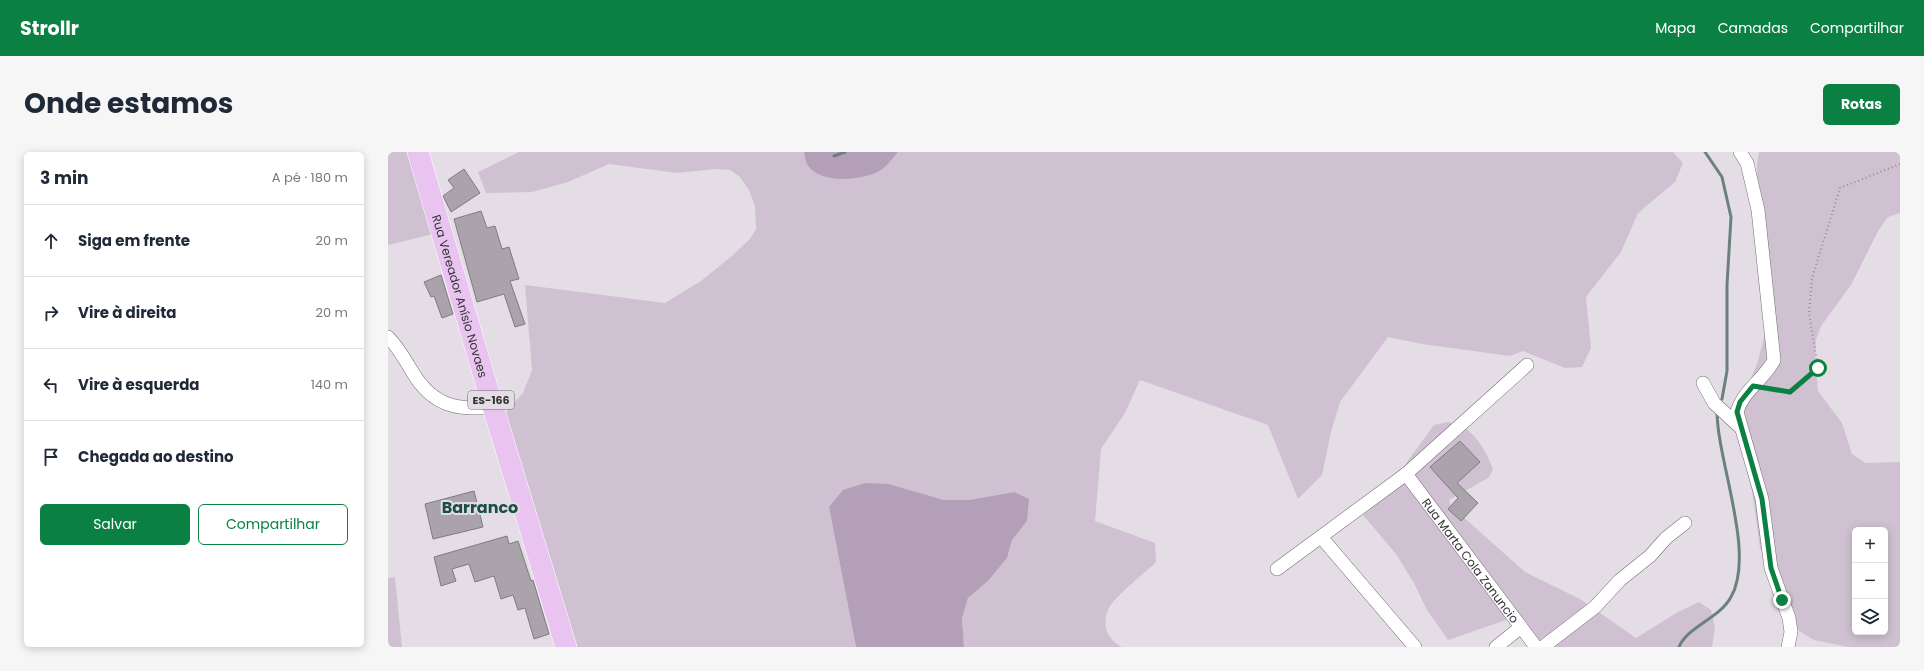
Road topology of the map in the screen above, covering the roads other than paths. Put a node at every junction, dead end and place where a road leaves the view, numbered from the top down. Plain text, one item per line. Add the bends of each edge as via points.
1 (418, 152) edge
2 (1740, 152) edge
3 (388, 338) edge
4 (1527, 366) dead end
5 (1703, 383) dead end
6 (493, 407) junction
7 (1740, 427) junction
8 (1406, 474) junction
9 (1685, 523) dead end
10 (1322, 537) junction
11 (1277, 569) dead end
12 (1521, 627) junction
13 (566, 647) edge
14 (1415, 647) edge
15 (1496, 647) edge
16 (1536, 647) edge
17 (1543, 647) edge
18 (1788, 647) edge

1 - 6 main road, Rua Vereador Anísio Novaes / ES-166
2 - 7 street via 1747,163 1758,210 1774,360 1768,372 1740,402 1737,412
3 - 6 street via 422,386 434,397 449,406 470,410
4 - 8 street
5 - 7 street via 1714,403
6 - 13 main road, Rua Vereador Anísio Novaes / ES-166
7 - 18 street via 1762,499 1771,568 1789,618 1791,632
8 - 10 street
8 - 12 street, Rua Marta Cola Zanuncio
9 - 17 street via 1620,580 1595,607
10 - 11 street
10 - 14 street
12 - 15 street
12 - 16 street, Rua Marta Cola Zanuncio

